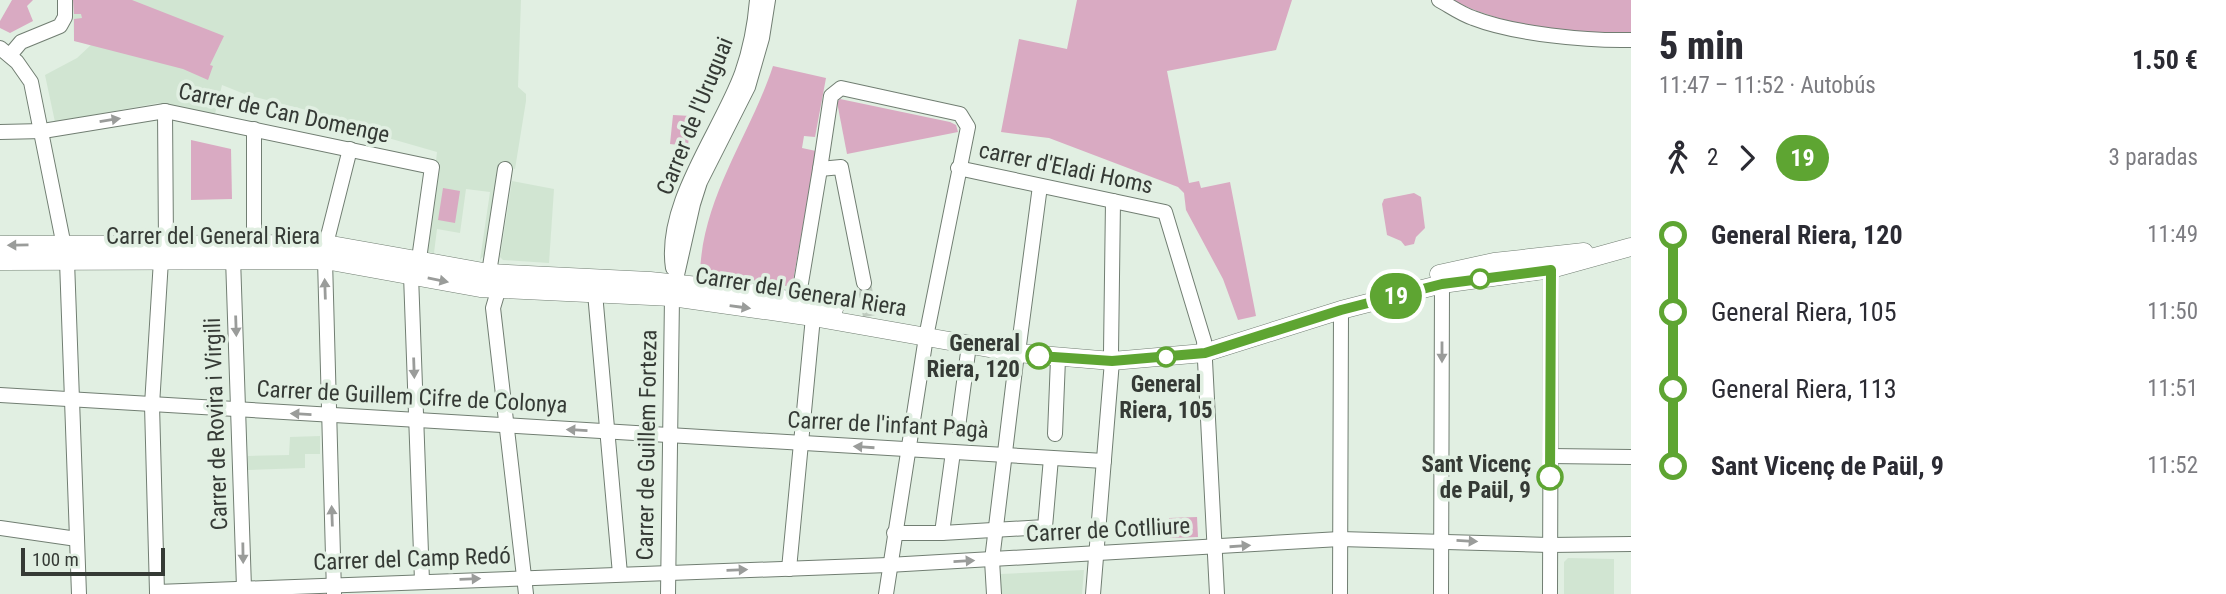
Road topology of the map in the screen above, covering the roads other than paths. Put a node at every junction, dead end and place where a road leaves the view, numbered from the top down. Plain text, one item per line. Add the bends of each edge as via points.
1 (65, 0) edge
2 (757, 0) edge
3 (768, 0) edge
4 (1439, 0) edge
5 (1631, 40) edge
6 (5, 51) edge
7 (165, 111) junction
8 (254, 130) junction
9 (0, 131) edge
10 (43, 131) junction
11 (350, 149) junction
12 (958, 168) junction
13 (505, 169) dead end
14 (820, 169) junction
15 (1041, 186) junction
16 (1112, 201) junction
17 (254, 242) junction
18 (0, 245) edge
19 (1627, 248) edge
20 (163, 252) junction
21 (326, 252) junction
22 (66, 253) junction
23 (233, 258) junction
24 (0, 261) edge
25 (1551, 262) junction
26 (415, 267) junction
27 (489, 273) junction
28 (864, 283) tunnel mouth
29 (1442, 284) junction
30 (674, 290) junction
31 (498, 291) junction
32 (595, 293) junction
33 (798, 301) junction
34 (1341, 310) junction
35 (813, 317) junction
36 (927, 333) junction
37 (969, 345) junction
38 (1204, 347) junction
39 (1018, 349) junction
40 (1111, 357) junction
41 (1058, 359) junction
42 (0, 395) edge
43 (72, 400) junction
44 (152, 405) junction
45 (240, 410) junction
46 (329, 415) junction
47 (415, 421) junction
48 (506, 426) junction
49 (958, 427) dead end
50 (609, 432) junction
51 (1055, 434) dead end
52 (670, 436) junction
53 (800, 443) junction
54 (907, 450) junction
55 (953, 452) junction
56 (1006, 455) junction
57 (1550, 456) junction
58 (1631, 457) edge
59 (1051, 458) junction
60 (1104, 461) junction
61 (0, 528) edge
62 (995, 531) junction
63 (894, 533) junction
64 (942, 533) junction
65 (77, 539) junction
66 (1340, 539) junction
67 (1441, 540) junction
68 (1631, 544) edge
69 (1549, 545) junction
70 (1215, 548) junction
71 (1097, 553) junction
72 (992, 560) junction
73 (888, 565) junction
74 (789, 569) junction
75 (668, 572) junction
76 (620, 574) junction
77 (523, 578) junction
78 (422, 581) junction
79 (244, 588) junction
80 (334, 589) edge
81 (157, 593) edge
82 (79, 594) edge
83 (526, 594) edge
84 (668, 594) edge
85 (886, 594) edge
86 (994, 594) edge
87 (1093, 594) edge
88 (1217, 594) edge
89 (1340, 594) edge
90 (1441, 594) edge
91 (1550, 594) edge

1 - 6 street via 60,26
2 - 30 street, Carrer de l'Uruguai via 742,73 689,181 674,240
3 - 30 street, Carrer de l'Uruguai via 751,79 693,204
4 - 5 street via 1473,18 1513,27 1598,41
6 - 10 street via 31,82
7 - 8 street, Carrer de Can Domenge
10 -> 7 street, Carrer de Can Domenge
7 - 20 street
8 - 11 street, Carrer de Can Domenge
8 - 17 street
9 - 10 street, Carrer de Can Domenge
10 - 22 street
11 - 21 street
11 - 26 street, Carrer de Can Domenge via 432,167
12 - 14 street via 968,127 960,114 841,88 831,96
12 - 15 street, carrer d'Eladi Homs
12 - 36 street
13 - 27 street
14 - 28 street via 841,167
14 - 33 street
15 - 16 street, carrer d'Eladi Homs
15 - 39 street
16 - 38 street, carrer d'Eladi Homs via 1165,212
16 - 40 street
17 - 20 main road, Carrer del General Riera
17 - 21 main road, Carrer del General Riera via 307,243
22 -> 18 main road, Carrer del General Riera
19 - 25 main road, Carrer del General Riera
20 - 22 main road, Carrer del General Riera
20 - 23 main road, Carrer del General Riera
20 - 44 street
21 - 23 main road, Carrer del General Riera
21 - 26 main road, Carrer del General Riera
21 - 26 main road, Carrer del General Riera via 347,263
46 -> 21 street
22 - 24 main road, Carrer del General Riera
22 - 43 street
23 -> 45 street, Carrer de Rovira i Virgili
25 - 29 main road, Carrer del General Riera
25 - 38 main road, Carrer del General Riera via 1439,274
25 - 57 street
26 - 27 main road, Carrer del General Riera
26 -> 31 main road, Carrer del General Riera
26 -> 47 street
27 - 30 main road, Carrer del General Riera
29 - 34 main road, Carrer del General Riera
29 -> 67 street
30 - 32 main road, Carrer del General Riera
30 - 33 main road, Carrer del General Riera
30 -> 35 main road, Carrer del General Riera
30 - 52 street, Carrer de Guillem Forteza
31 - 32 main road, Carrer del General Riera
31 - 48 street via 493,308
32 - 50 street
33 - 36 main road, Carrer del General Riera
34 - 38 main road, Carrer del General Riera
34 - 66 street
35 - 36 main road, Carrer del General Riera
35 - 53 street
36 - 37 main road, Carrer del General Riera
36 - 39 main road, Carrer del General Riera
36 - 54 street
37 - 39 main road, Carrer del General Riera
37 - 49 street
38 - 40 main road, Carrer del General Riera
38 - 70 street
39 - 40 main road, Carrer del General Riera
39 - 41 main road, Carrer del General Riera
39 - 56 street
40 - 41 main road, Carrer del General Riera
40 - 60 street
41 - 51 street
42 - 43 street, Carrer de Guillem Cifre de Colonya
43 - 44 street, Carrer de Guillem Cifre de Colonya
43 - 65 street
44 - 45 street, Carrer de Guillem Cifre de Colonya
44 - 81 street
46 -> 45 street, Carrer de Guillem Cifre de Colonya
45 -> 79 street, Carrer de Rovira i Virgili
46 - 47 street, Carrer de Guillem Cifre de Colonya
80 -> 46 street
47 - 48 street, Carrer de Guillem Cifre de Colonya
47 - 78 street
50 -> 48 street, Carrer de Guillem Cifre de Colonya
48 - 77 street
50 - 52 street, Carrer de Guillem Cifre de Colonya
50 - 76 street
52 - 53 street, Carrer de l'infant Pagà
52 - 75 street, Carrer de Guillem Forteza
54 -> 53 street, Carrer de l'infant Pagà
53 - 74 street
54 - 55 street, Carrer de l'infant Pagà
54 - 63 street
55 - 56 street, Carrer de l'infant Pagà
55 - 64 street
56 - 59 street, Carrer de l'infant Pagà
56 - 62 street
57 - 58 street
57 - 69 street
59 - 60 street, Carrer de l'infant Pagà
59 - 62 street via 1045,527
60 - 71 street
61 - 65 street
62 - 64 street
62 - 72 street
63 - 64 street
63 - 73 street
65 - 82 street
66 - 67 street, Carrer de Cotlliure
70 -> 66 street, Carrer de Cotlliure
66 - 89 street
67 -> 69 street, Carrer de Cotlliure
67 - 90 street
68 - 69 street, Carrer de Cotlliure
69 - 91 street
70 - 71 street, Carrer de Cotlliure
70 - 88 street
71 - 72 street, Carrer de Cotlliure
71 - 87 street
73 -> 72 street, Carrer de Cotlliure
72 - 86 street
73 - 74 street, Carrer de Cotlliure
73 - 85 street
75 -> 74 street, Carrer de Cotlliure
75 - 76 street, Carrer del Camp Redó
75 - 84 street, Carrer de Guillem Forteza
76 - 77 street, Carrer del Camp Redó
78 -> 77 street, Carrer del Camp Redó
77 - 83 street
78 - 80 street, Carrer del Camp Redó
79 - 80 street, Carrer del Camp Redó
79 - 81 street, Carrer del Camp Redó

